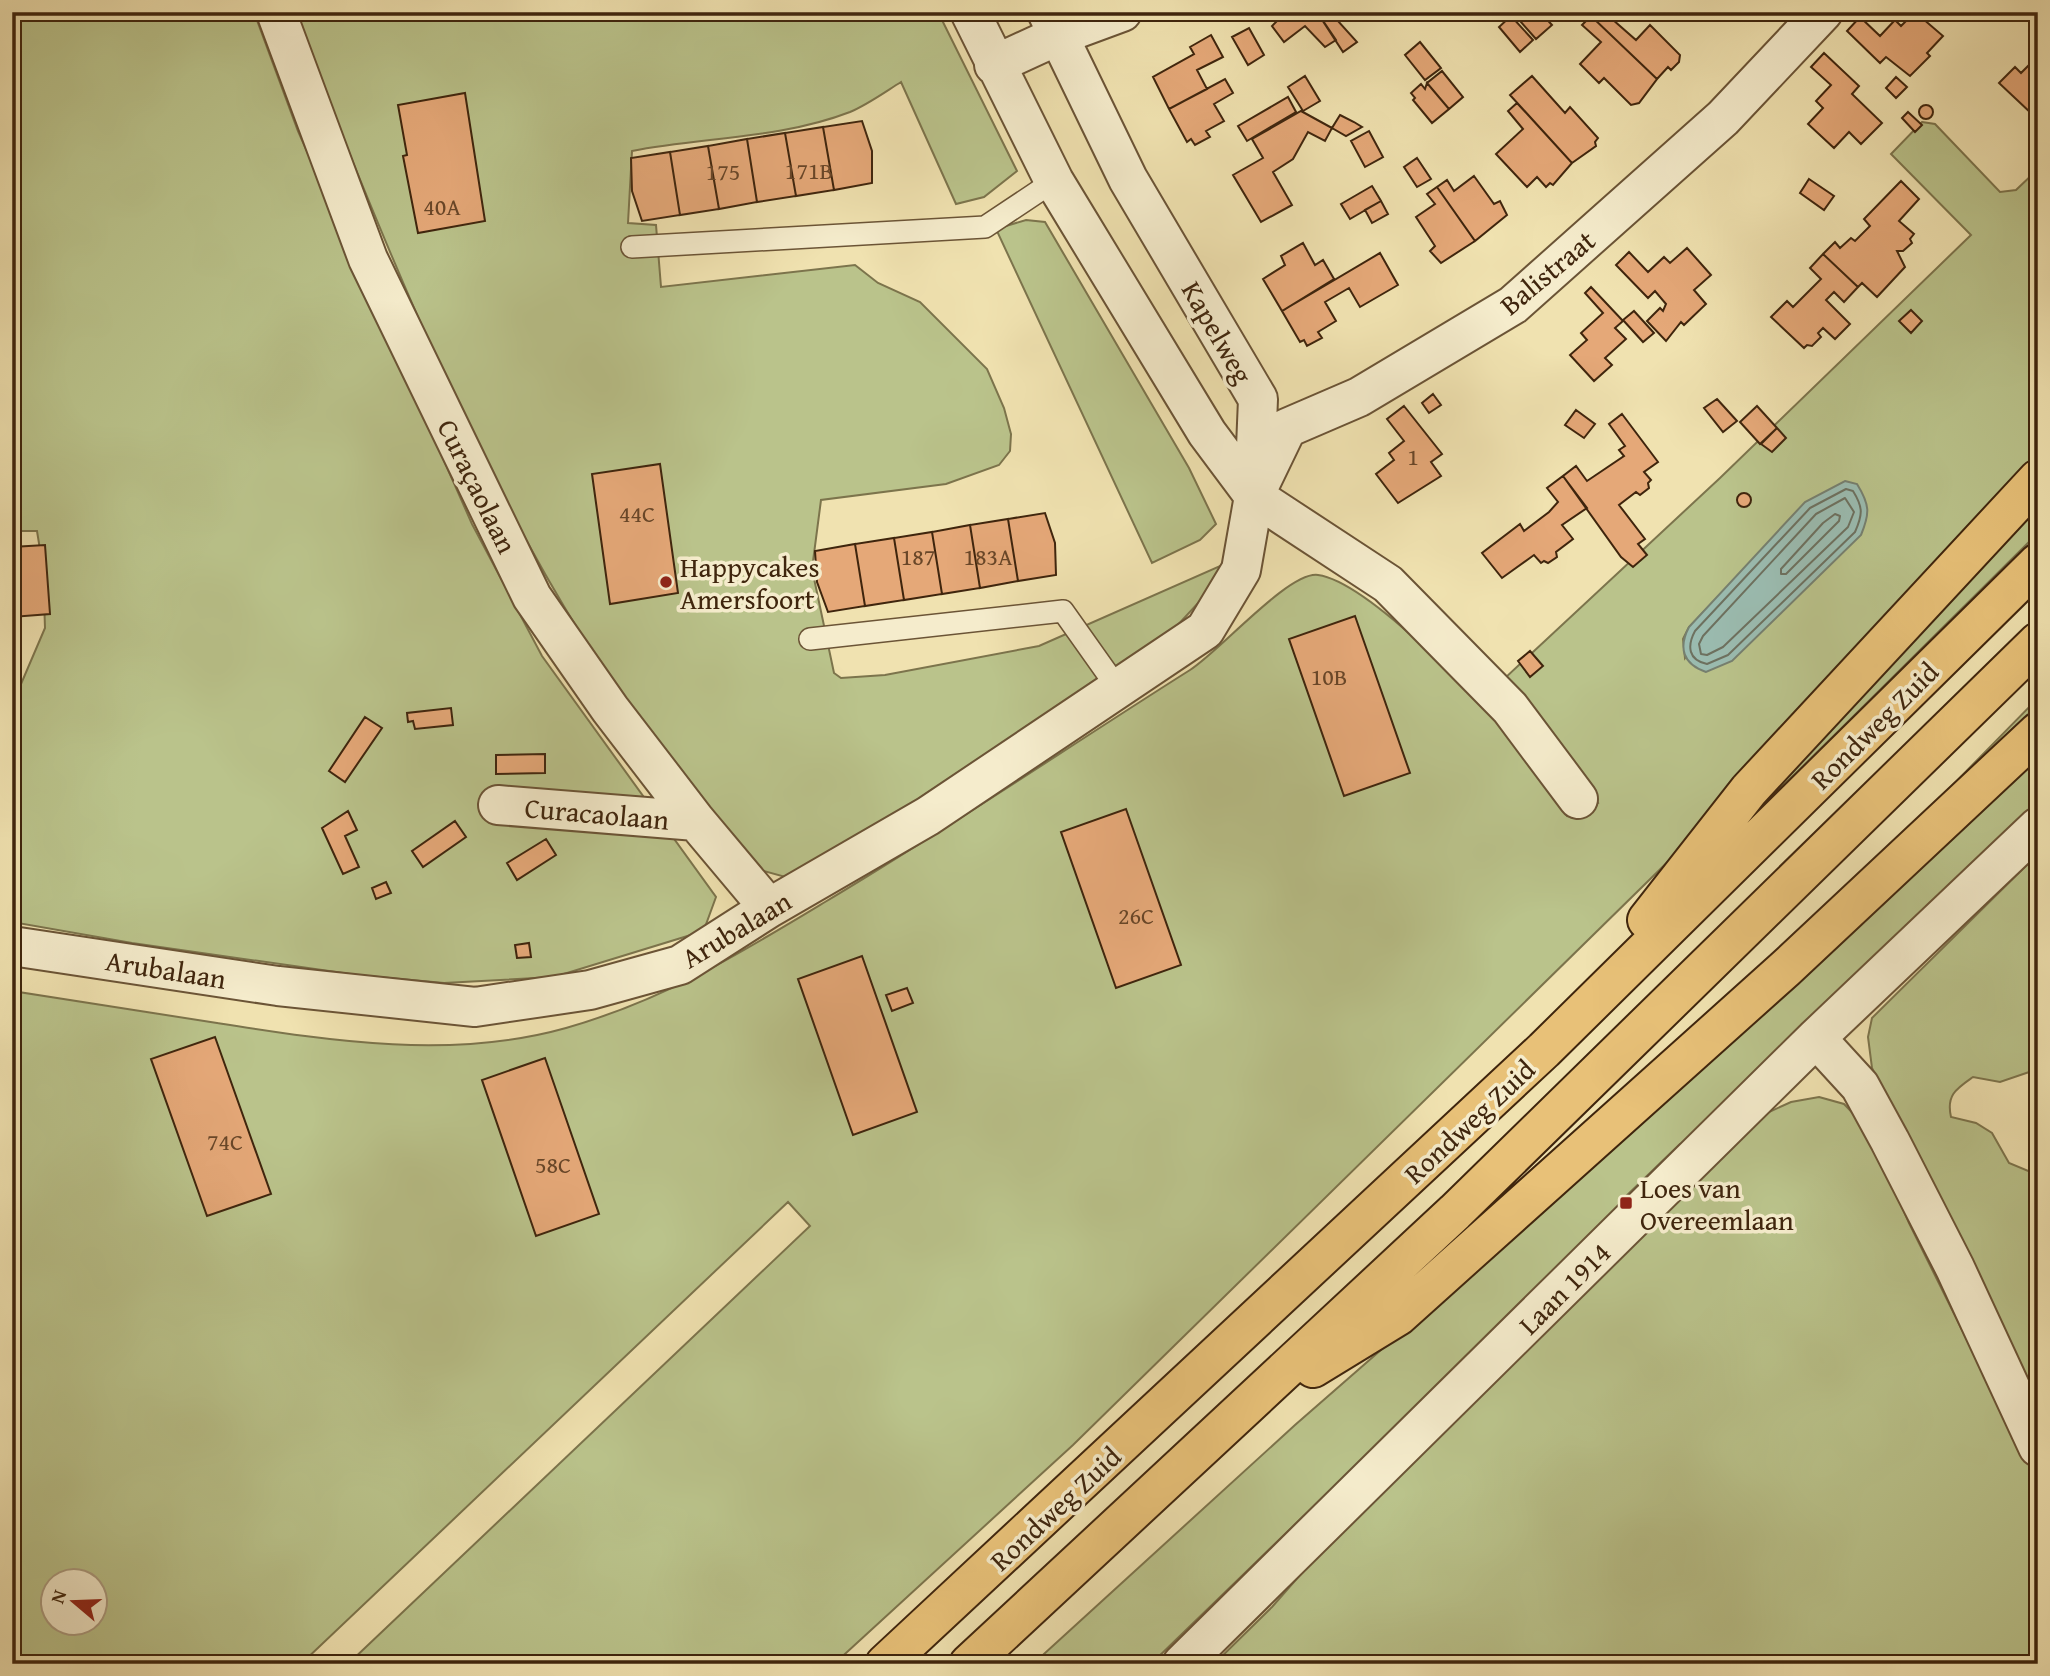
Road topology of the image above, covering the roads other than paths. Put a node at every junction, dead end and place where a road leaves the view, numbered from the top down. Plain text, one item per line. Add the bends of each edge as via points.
1 (276, 12) edge
2 (970, 12) edge
3 (1122, 12) edge
4 (1823, 12) edge
5 (1052, 24) edge
6 (994, 65) junction
7 (1054, 181) junction
8 (632, 247) dead end
9 (2038, 479) edge
10 (1254, 496) junction
11 (2038, 563) edge
12 (810, 639) dead end
13 (2038, 642) edge
14 (1119, 690) junction
15 (2038, 732) edge
16 (1578, 800) dead end
17 (498, 805) dead end
18 (696, 821) junction
19 (2038, 827) edge
20 (769, 908) junction
21 (12, 946) edge
22 (1816, 1038) junction
23 (1544, 1050) junction
24 (1243, 1411) junction
25 (2038, 1447) edge
26 (885, 1664) edge
27 (969, 1664) edge
28 (1182, 1664) edge

1 - 18 street, Curaçaolaan via 368,259 532,597
2 - 6 street
3 - 5 street
4 - 10 street, Balistraat via 1723,118 1513,305 1359,397 1287,428
5 - 6 street
5 - 10 street, Kapelweg via 1128,179 1258,399
6 - 7 street
7 - 8 lane via 985,227
7 - 10 street via 1201,423
9 - 23 main road via 1749,790
10 - 14 street, Arubalaan via 1241,570 1212,620 1196,637
10 - 16 street via 1388,584 1510,708
11 - 23 main road, Rondweg Zuid
12 - 14 lane via 1063,611
13 - 24 main road, Rondweg Zuid via 1673,1002
14 - 20 street, Arubalaan via 928,816
15 - 24 main road via 1785,969 1398,1316
17 - 18 street, Curacaolaan
18 - 20 street, Curaçaolaan
19 - 22 street, Laan 1914
20 - 21 street, Arubalaan via 680,965 590,990 475,1007 278,986
22 - 25 street via 1860,1086 1890,1141
22 - 28 street, Laan 1914
23 - 26 main road, Rondweg Zuid
24 - 27 main road, Rondweg Zuid

